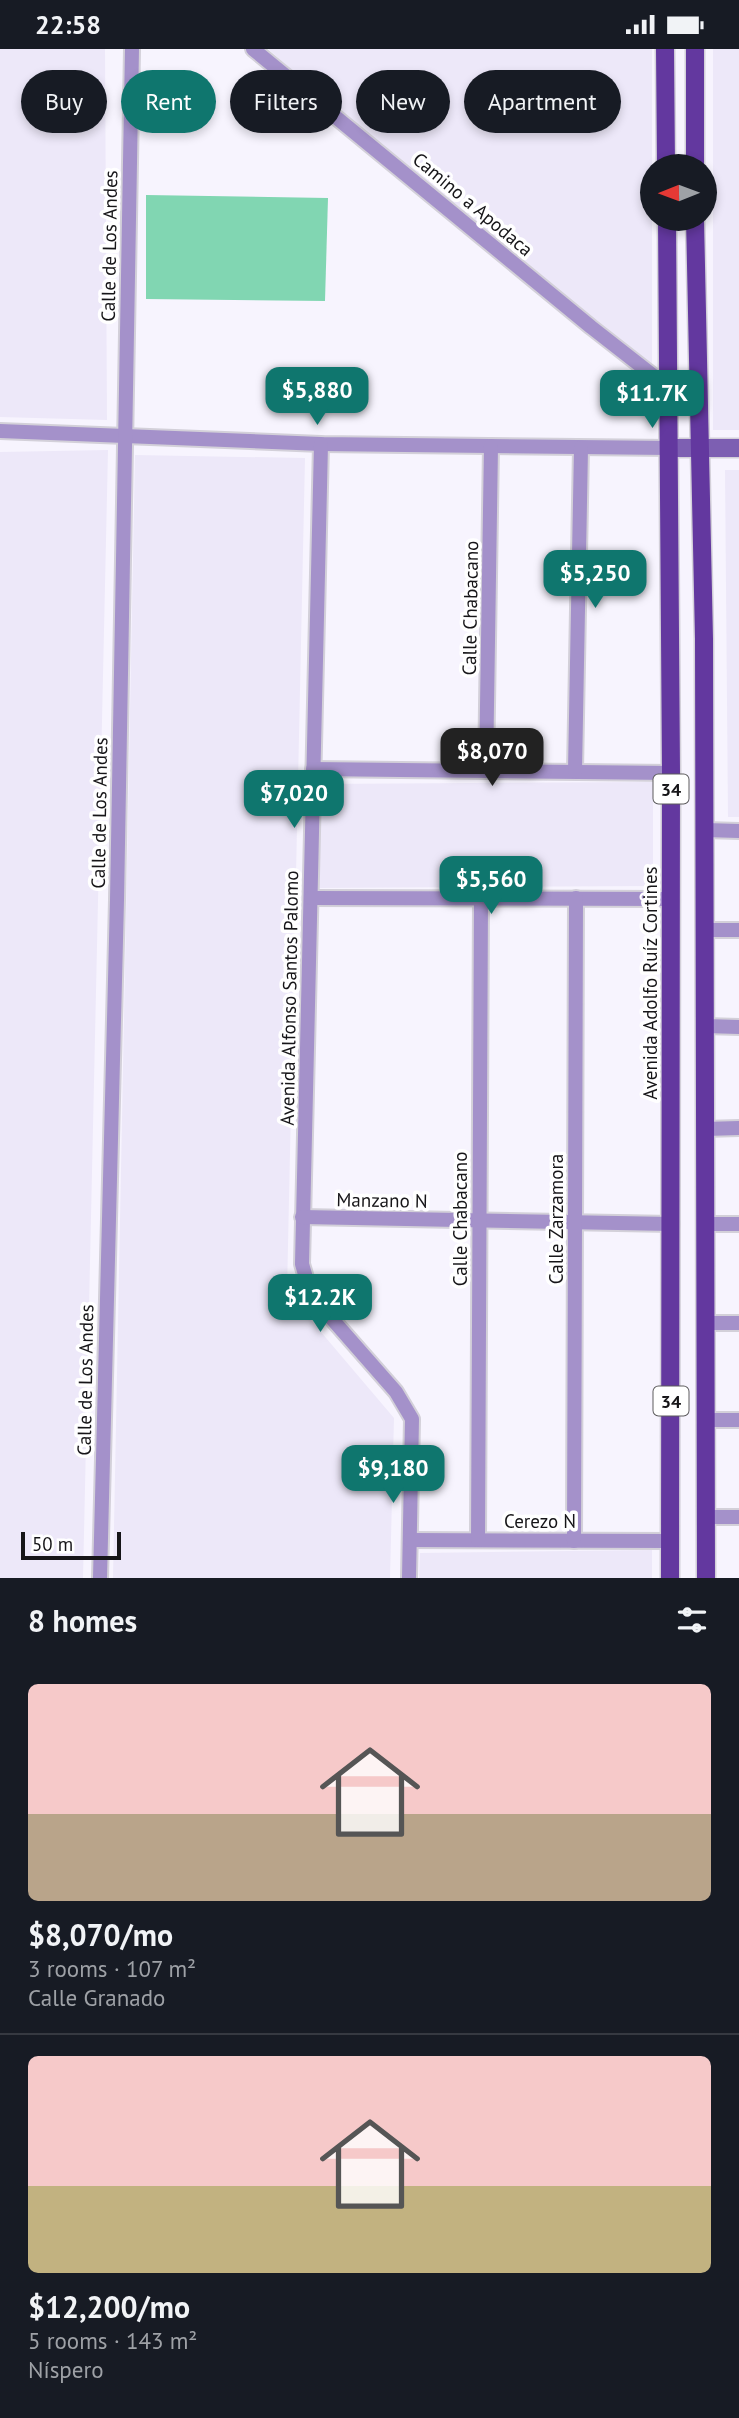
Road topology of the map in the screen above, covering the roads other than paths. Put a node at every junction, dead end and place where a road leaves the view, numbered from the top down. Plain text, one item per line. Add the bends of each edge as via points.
1 (132, 49) edge
2 (253, 49) edge
3 (665, 49) edge
4 (695, 49) edge
5 (667, 154) edge
6 (695, 154) edge
7 (667, 231) edge
8 (695, 231) edge
9 (669, 388) junction
10 (0, 431) edge
11 (125, 436) junction
12 (321, 444) junction
13 (491, 446) junction
14 (581, 448) junction
15 (670, 448) junction
16 (702, 448) junction
17 (739, 448) edge
18 (313, 769) junction
19 (486, 771) junction
20 (575, 771) junction
21 (671, 773) junction
22 (705, 830) junction
23 (739, 831) edge
24 (311, 898) junction
25 (481, 898) junction
26 (576, 898) junction
27 (671, 899) junction
28 (705, 930) junction
29 (739, 930) edge
30 (705, 1026) junction
31 (739, 1027) edge
32 (705, 1129) junction
33 (739, 1129) edge
34 (302, 1217) junction
35 (479, 1221) junction
36 (575, 1223) junction
37 (672, 1224) junction
38 (705, 1224) junction
39 (739, 1224) edge
40 (705, 1323) junction
41 (739, 1323) edge
42 (706, 1420) junction
43 (739, 1420) edge
44 (706, 1517) junction
45 (739, 1517) edge
46 (410, 1540) junction
47 (478, 1540) junction
48 (574, 1541) junction
49 (671, 1541) junction
50 (100, 1578) edge
51 (409, 1578) edge
52 (670, 1578) edge
53 (706, 1578) edge

1 - 11 street, Calle de Los Andes
2 - 9 street, Camino a Apodaca
3 - 5 main road
4 - 6 main road
7 - 9 main road, 34
8 - 16 main road, 34
9 - 15 main road, Avenida Adolfo Ruíz Cortines / 34
10 - 11 street
11 - 12 street
11 - 50 street, Calle de Los Andes
12 - 13 street
12 - 18 street, Avenida Alfonso Santos Palomo
13 - 14 street
13 - 19 street, Calle Chabacano
14 - 15 street
14 - 20 street
15 - 16 street
15 - 21 main road, Avenida Adolfo Ruíz Cortines / 34
16 - 17 street
16 - 22 main road, 34
18 - 19 street
18 - 24 street, Avenida Alfonso Santos Palomo
19 - 20 street
20 - 21 street
21 - 27 main road, Avenida Adolfo Ruíz Cortines / 34
22 - 23 street
22 - 28 main road, 34
24 - 25 street
24 - 34 street, Avenida Alfonso Santos Palomo
25 - 26 street
25 - 35 street, Calle Chabacano
26 - 27 street
26 - 36 street, Calle Zarzamora
27 - 37 main road, Avenida Adolfo Ruíz Cortines / 34
28 - 29 street
28 - 30 main road, 34
30 - 31 street
30 - 32 main road, 34
32 - 33 street
32 - 38 main road, 34
34 - 35 street, Manzano N
34 - 46 street, Avenida Alfonso Santos Palomo via 302,1264 312,1295 396,1392 412,1419
35 - 36 street, Manzano N
35 - 47 street, Calle Chabacano
36 - 37 street, Manzano N
36 - 48 street, Calle Zarzamora
37 - 49 main road, Avenida Adolfo Ruíz Cortines / 34
38 - 39 street
38 - 40 main road, 34
40 - 41 street
40 - 42 main road, 34
42 - 43 street
42 - 44 main road, 34
44 - 45 street
44 - 53 main road, 34
46 - 47 street, Cerezo N
46 - 51 street
47 - 48 street, Cerezo N
48 - 49 street, Cerezo N
49 - 52 main road, Avenida Adolfo Ruíz Cortines / 34

